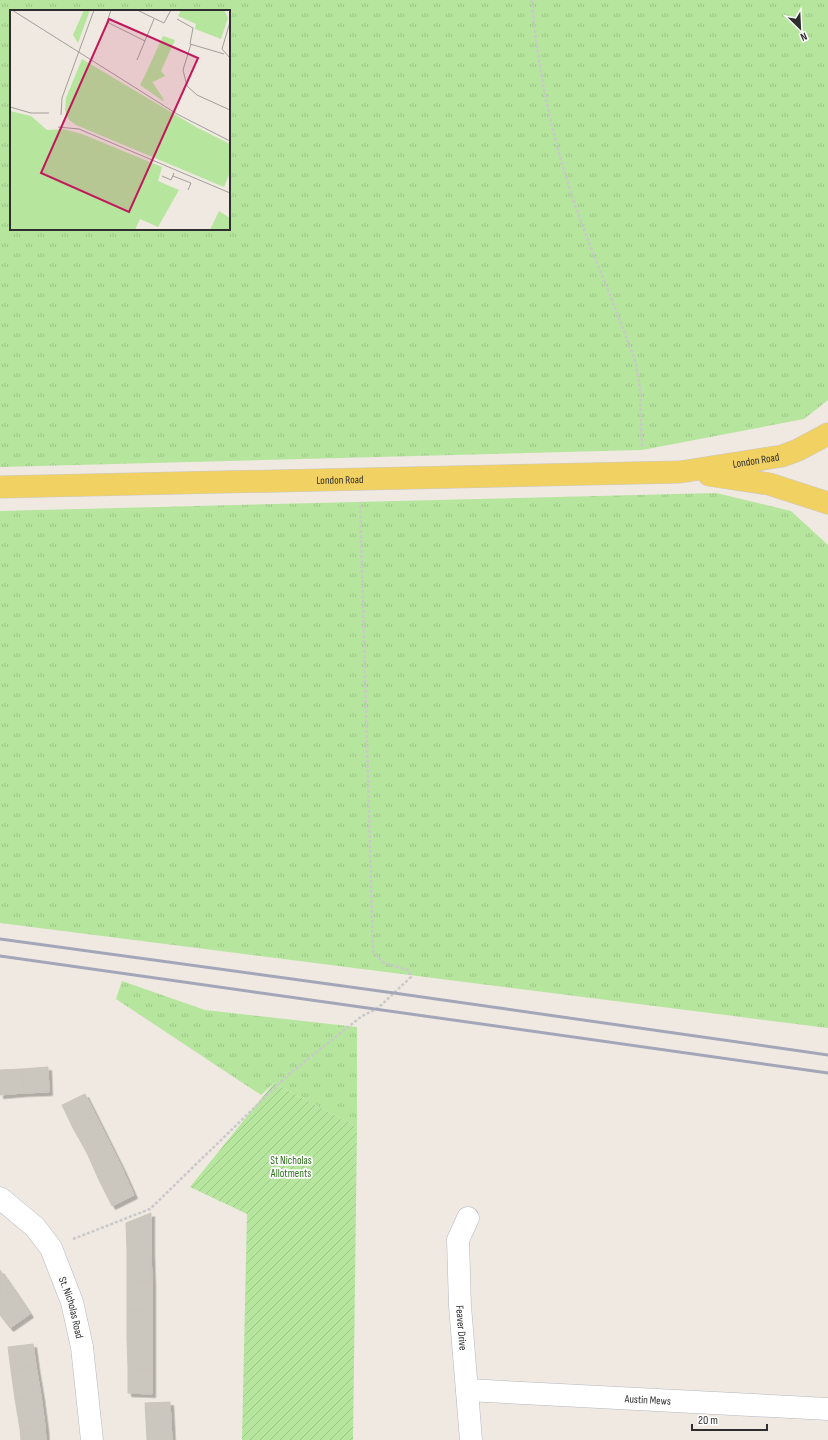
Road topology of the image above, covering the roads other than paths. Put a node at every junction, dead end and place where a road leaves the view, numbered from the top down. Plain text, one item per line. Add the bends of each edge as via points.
1 (828, 434) edge
2 (680, 472) junction
3 (0, 487) edge
4 (828, 503) edge
5 (0, 1198) edge
6 (468, 1218) dead end
7 (467, 1390) junction
8 (828, 1409) edge
9 (92, 1440) edge
10 (471, 1440) edge

1 - 2 main road, London Road via 782,456
2 - 3 main road, London Road
2 - 4 main road, London Road via 769,484
5 - 9 street, St. Nicholas Road via 35,1227 50,1248 72,1302 82,1347
6 - 7 street, Feaver Drive via 458,1240
7 - 8 street, Austin Mews
7 - 10 street, Feaver Drive

